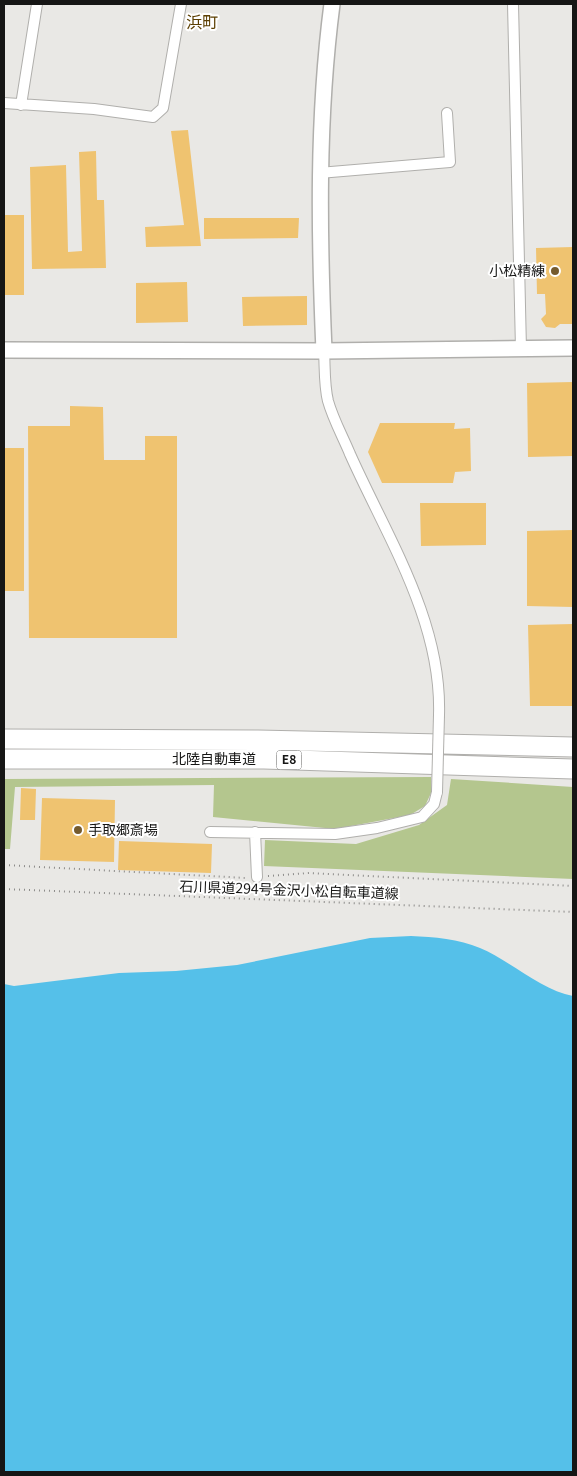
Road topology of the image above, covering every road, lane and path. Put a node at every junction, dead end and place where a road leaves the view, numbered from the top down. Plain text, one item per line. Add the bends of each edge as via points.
1 (37, 4) edge
2 (180, 4) edge
3 (332, 4) edge
4 (513, 4) edge
5 (4, 103) edge
6 (21, 105) junction
7 (447, 113) dead end
8 (319, 173) junction
9 (521, 348) junction
10 (573, 348) edge
11 (4, 350) edge
12 (324, 351) junction
13 (4, 739) edge
14 (573, 747) edge
15 (4, 759) edge
16 (573, 769) edge
17 (210, 832) dead end
18 (255, 832) junction
19 (4, 865) edge
20 (257, 877) junction
21 (573, 886) edge
22 (4, 889) edge
23 (573, 912) edge

1 - 6 street
2 - 6 street via 163,108 153,117 94,109
3 - 8 street
4 - 9 street
5 - 6 street
7 - 8 street via 450,162
8 - 12 street
9 - 10 street
9 - 12 street
11 - 12 street
12 - 18 street, bridge via 328,400 410,580 436,663 438,792 434,804 422,816 406,822 335,834
13 - 14 highway, 北陸自動車道 / E8 via 267,740
15 - 16 highway, 北陸自動車道 / E8 via 274,760
17 - 18 street
18 - 20 street
19 - 20 path
20 - 21 path via 309,873
22 - 23 path, 石川県道294号金沢小松自転車道線

